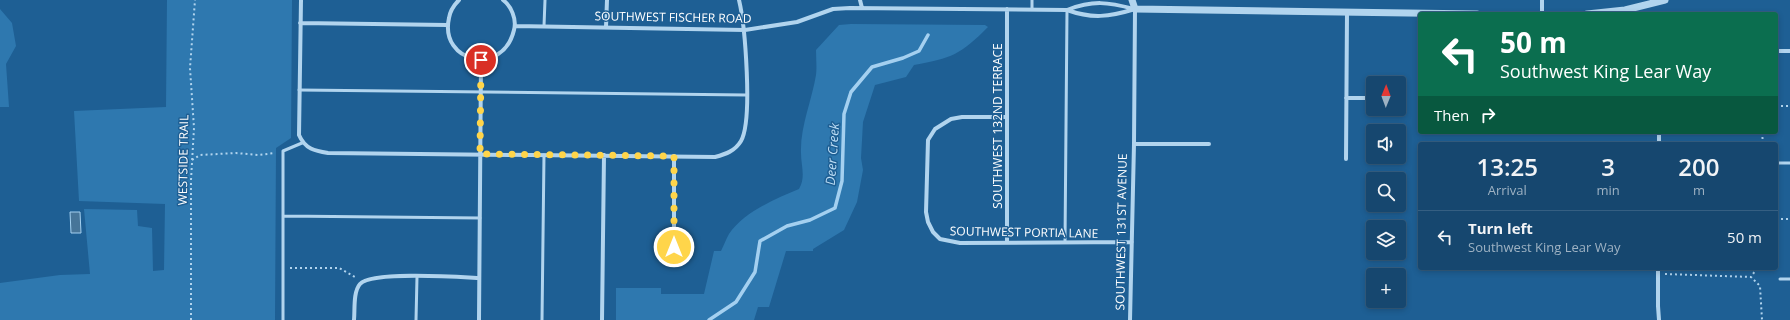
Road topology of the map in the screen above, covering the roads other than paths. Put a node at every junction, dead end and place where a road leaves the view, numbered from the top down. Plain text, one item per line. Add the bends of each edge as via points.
1 (301, 0) edge
2 (459, 0) edge
3 (503, 0) edge
4 (545, 0) edge
5 (607, 0) edge
6 (739, 0) edge
7 (860, 0) edge
8 (1032, 0) edge
9 (1132, 0) edge
10 (1137, 0) edge
11 (1542, 0) edge
12 (1662, 0) edge
13 (862, 8) junction
14 (1007, 9) junction
15 (1032, 9) junction
16 (1135, 9) junction
17 (1067, 10) junction
18 (1542, 12) edge
19 (1606, 12) edge
20 (1347, 13) junction
21 (1418, 14) edge
22 (300, 23) junction
23 (447, 26) junction
24 (515, 26) junction
25 (544, 26) junction
26 (606, 27) junction
27 (745, 30) junction
28 (1778, 51) edge
29 (1790, 51) edge
30 (481, 60) junction
31 (299, 90) junction
32 (481, 92) junction
33 (746, 95) junction
34 (1346, 98) junction
35 (1366, 98) edge
36 (1006, 118) junction
37 (302, 143) junction
38 (1134, 144) junction
39 (1209, 144) dead end
40 (480, 154) junction
41 (544, 155) junction
42 (604, 156) junction
43 (674, 156) junction
44 (1346, 159) dead end
45 (1778, 163) edge
46 (1790, 163) edge
47 (283, 216) junction
48 (480, 218) junction
49 (1006, 242) junction
50 (1065, 242) junction
51 (1132, 242) junction
52 (674, 247) dead end
53 (1658, 270) edge
54 (417, 277) junction
55 (479, 278) junction
56 (1780, 279) dead end
57 (1790, 279) edge
58 (282, 320) edge
59 (354, 320) edge
60 (416, 320) edge
61 (479, 320) edge
62 (542, 320) edge
63 (602, 320) edge
64 (1130, 320) edge
65 (1659, 320) edge

1 - 22 street
2 - 23 street via 450,12
3 - 24 street via 513,14
4 - 25 lane
5 - 26 street
6 - 27 street
7 - 13 street
8 - 15 lane
9 - 16 street, SOUTHWEST 131ST AVENUE
10 - 16 street, SOUTHWEST 131ST AVENUE
11 - 18 street
12 - 19 street
13 - 14 street, SOUTHWEST FISCHER ROAD
13 - 27 street, SOUTHWEST FISCHER ROAD via 833,10 797,22
14 - 15 street, SOUTHWEST FISCHER ROAD
14 - 36 street, SOUTHWEST 132ND TERRACE
15 - 17 street, SOUTHWEST FISCHER ROAD
16 - 17 street, SOUTHWEST FISCHER ROAD via 1110,16 1083,16
16 - 17 street, SOUTHWEST FISCHER ROAD via 1109,2 1083,2
16 - 20 street, SOUTHWEST FISCHER ROAD
16 - 38 street, SOUTHWEST 131ST AVENUE
17 - 50 lane
20 - 21 street, SOUTHWEST FISCHER ROAD
20 - 34 street
22 - 23 street
22 - 31 street
23 - 30 street via 449,38 458,50 468,57
24 - 25 street, SOUTHWEST FISCHER ROAD
24 - 30 street via 512,41 505,50 494,57
25 - 26 street, SOUTHWEST FISCHER ROAD
26 - 27 street, SOUTHWEST FISCHER ROAD
27 - 33 street
28 - 29 street
30 - 32 street
31 - 32 lane
31 - 37 street via 299,135
32 - 33 lane
32 - 40 street
33 - 43 street via 746,126 735,148 715,157
34 - 35 street
34 - 44 street
36 - 49 street, SOUTHWEST 132ND TERRACE
36 - 49 street, SOUTHWEST PORTIA LANE via 957,117 938,126 930,136 926,150 927,218 933,232 940,239 960,243
37 - 40 street via 312,150 328,153
37 - 47 lane via 283,151
38 - 39 street, SOUTHWEST 131ST AVENUE
38 - 51 street, SOUTHWEST 131ST AVENUE
40 - 41 street
40 - 48 street
41 - 42 street
41 - 62 lane
42 - 43 street
42 - 63 street
43 - 52 street
45 - 46 lane
47 - 48 lane
47 - 58 lane
48 - 55 street
49 - 50 street, SOUTHWEST PORTIA LANE
50 - 51 street, SOUTHWEST PORTIA LANE
51 - 64 street, SOUTHWEST 131ST AVENUE
53 - 65 street
54 - 55 street
54 - 59 street via 388,276 367,279 359,284 355,298
54 - 60 lane
55 - 61 street
56 - 57 lane

